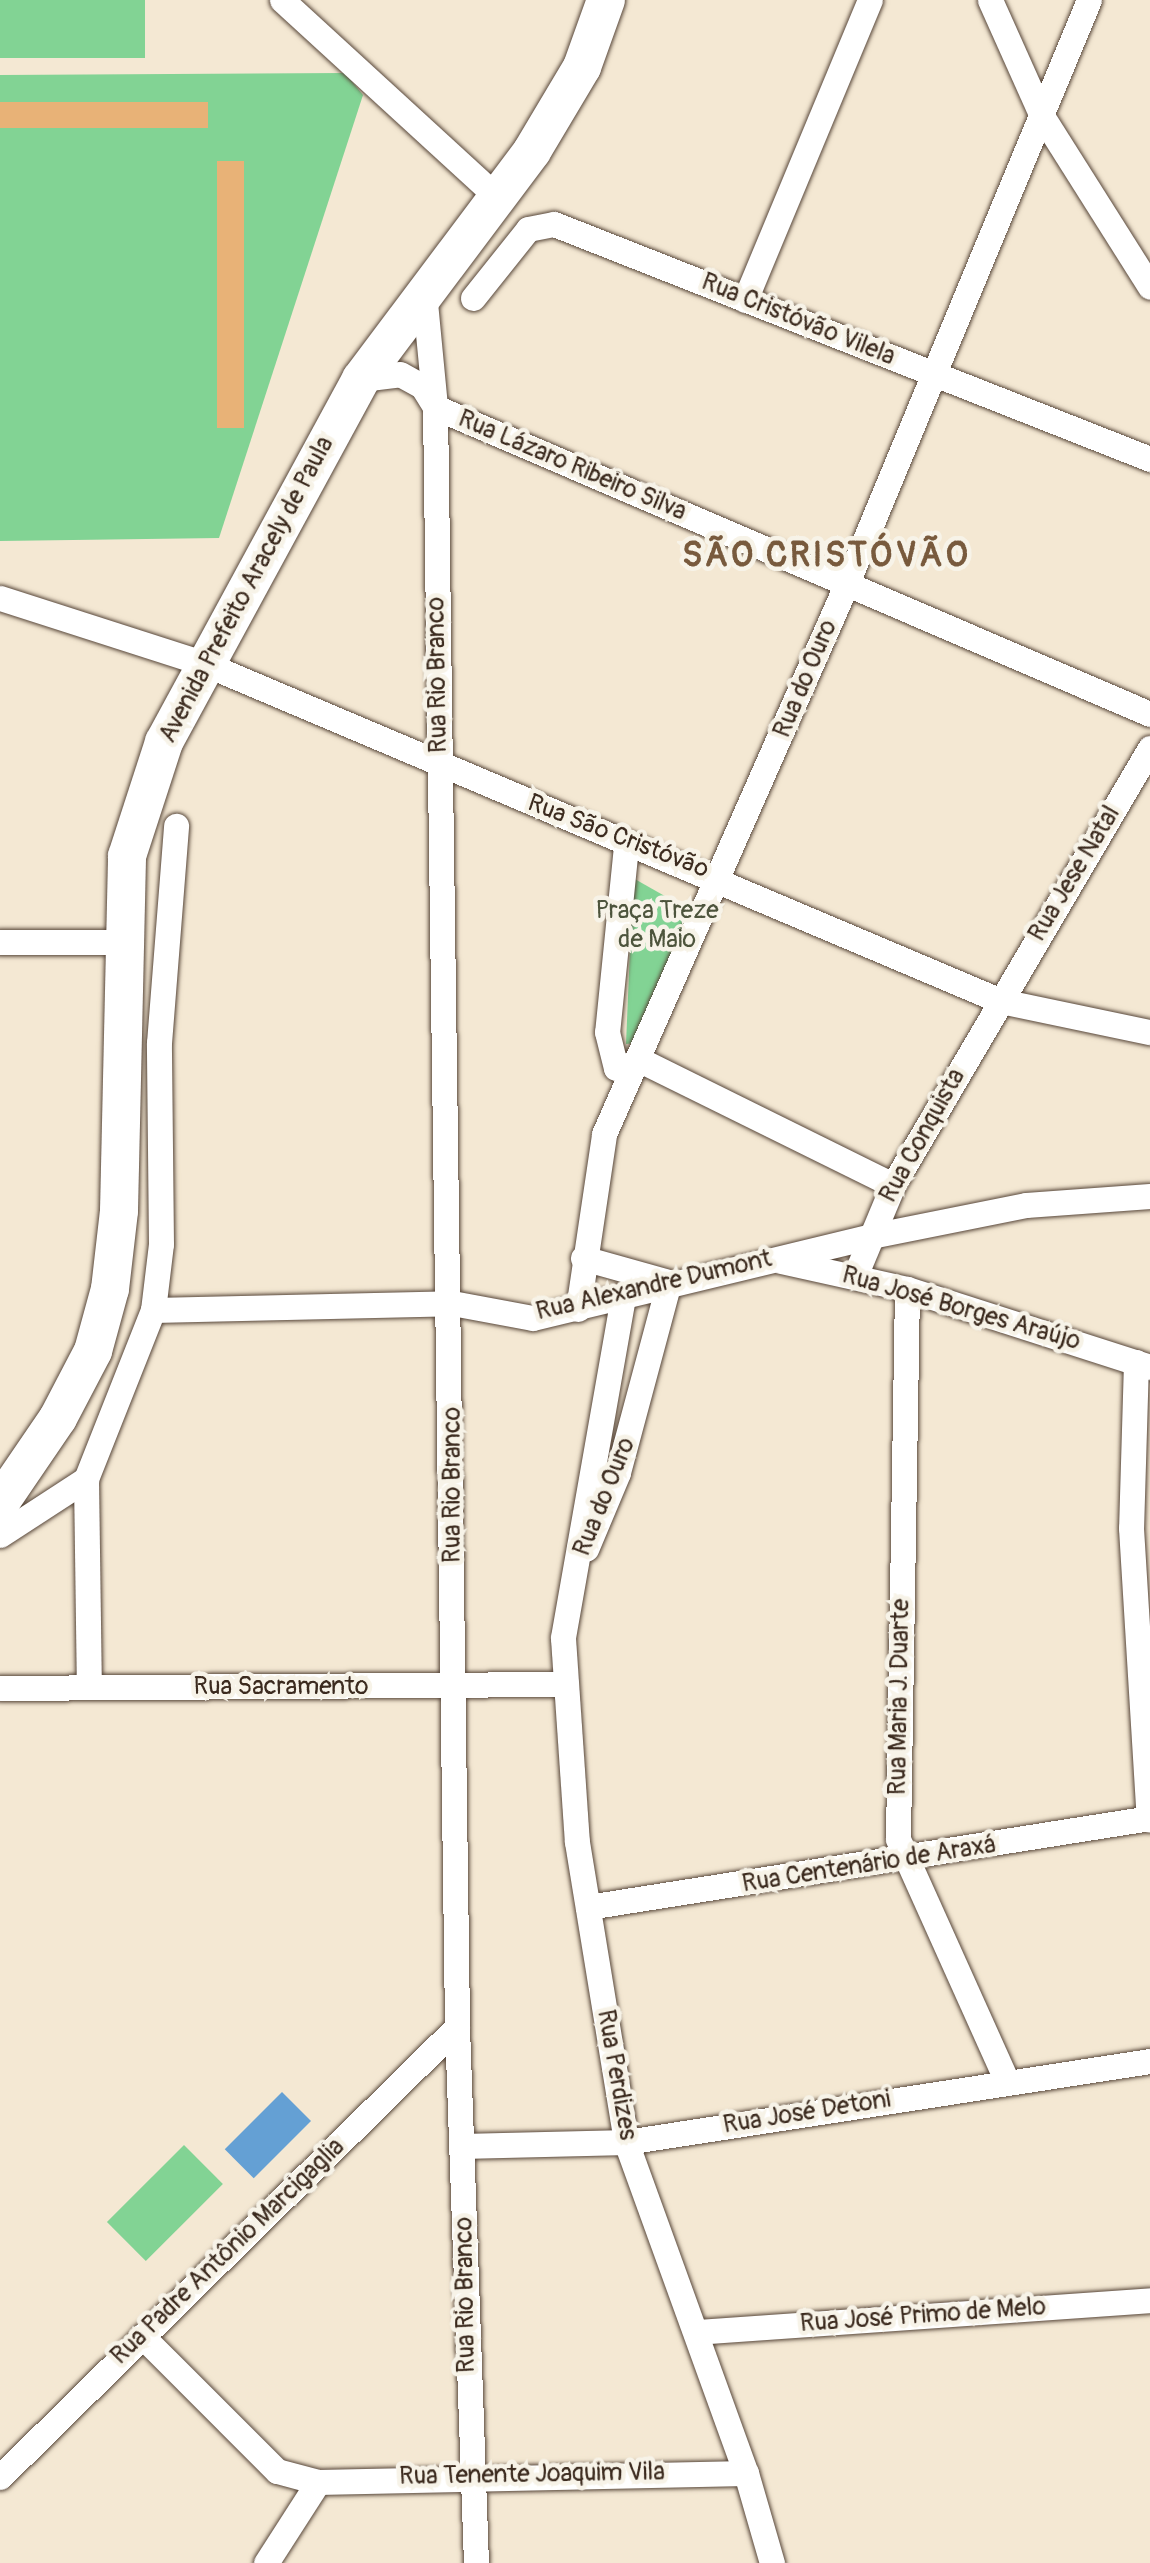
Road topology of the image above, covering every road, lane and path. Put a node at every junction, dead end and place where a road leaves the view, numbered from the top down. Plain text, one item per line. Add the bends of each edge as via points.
1 (282, 0) edge
2 (606, 0) edge
3 (870, 0) edge
4 (990, 0) edge
5 (1089, 0) edge
6 (1042, 116) junction
7 (496, 196) junction
8 (1150, 287) edge
9 (424, 292) junction
10 (473, 298) dead end
11 (745, 300) junction
12 (931, 373) junction
13 (361, 380) junction
14 (435, 407) junction
15 (1150, 459) edge
16 (847, 583) junction
17 (0, 598) edge
18 (204, 662) junction
19 (1150, 714) edge
20 (1150, 748) edge
21 (439, 762) junction
22 (176, 826) dead end
23 (626, 846) junction
24 (721, 877) junction
25 (0, 942) edge
26 (127, 942) junction
27 (1000, 1001) junction
28 (1150, 1032) edge
29 (642, 1060) junction
30 (893, 1185) junction
31 (1150, 1196) edge
32 (871, 1236) junction
33 (583, 1258) junction
34 (771, 1259) junction
35 (855, 1276) junction
36 (669, 1282) junction
37 (906, 1289) junction
38 (623, 1296) junction
39 (452, 1304) junction
40 (578, 1309) junction
41 (153, 1310) junction
42 (1146, 1367) edge
43 (86, 1479) junction
44 (6, 1486) edge
45 (1150, 1502) edge
46 (1131, 1528) junction
47 (0, 1535) edge
48 (578, 1567) junction
49 (561, 1684) junction
50 (89, 1686) junction
51 (0, 1688) edge
52 (455, 1688) junction
53 (1149, 1818) edge
54 (905, 1862) junction
55 (588, 1908) junction
56 (457, 2027) junction
57 (1150, 2061) edge
58 (1006, 2081) junction
59 (626, 2142) junction
60 (463, 2146) junction
61 (1150, 2300) edge
62 (696, 2332) junction
63 (142, 2336) junction
64 (746, 2473) junction
65 (473, 2474) junction
66 (0, 2477) edge
67 (318, 2482) junction
68 (266, 2563) edge
69 (476, 2563) edge
70 (772, 2563) edge

1 - 7 street
2 - 7 main road, Avenida Prefeito Aracely de Paula via 582,67
3 - 11 street
4 - 6 street
5 - 6 street, Rua do Ouro
6 - 8 street
6 - 12 street, Rua do Ouro
7 - 9 main road, Avenida Prefeito Aracely de Paula
9 - 13 main road, Avenida Prefeito Aracely de Paula
9 - 14 street, Rua Rio Branco
10 - 11 street, Rua Cristóvão Vilela via 540,223
11 - 12 street, Rua Cristóvão Vilela
12 - 15 street, Rua Cristóvão Vilela
12 - 16 street, Rua do Ouro
13 - 14 street, Rua Lázaro Ribeiro Silva via 400,374 422,386
13 - 18 main road, Avenida Prefeito Aracely de Paula
14 - 16 street, Rua Lázaro Ribeiro Silva
14 - 21 street, Rua Rio Branco
16 - 19 street, Rua Lázaro Ribeiro Silva
16 - 24 street, Rua do Ouro
17 - 18 street, Rua São Cristóvão
18 - 21 street, Rua São Cristóvão
18 - 26 main road, Avenida Prefeito Aracely de Paula via 143,796 127,856
20 - 27 street, Rua Jese Natal
21 - 23 street, Rua São Cristóvão
21 - 39 street, Rua Rio Branco
22 - 41 street via 159,1043 161,1244
23 - 24 street, Rua São Cristóvão
23 - 29 street via 607,1032 616,1068
24 - 27 street, Rua São Cristóvão
24 - 29 street, Rua do Ouro
25 - 26 street
26 - 44 main road, Avenida Prefeito Aracely de Paula via 110,1289 76,1385
27 - 28 street, Rua São Cristóvão
27 - 30 street, Rua Conquista
29 - 30 street
29 - 33 street, Rua do Ouro via 604,1134
30 - 32 street, Rua Conquista
31 - 32 street, Rua Alexandre Dumont via 1026,1205
32 - 34 street, Rua Alexandre Dumont
32 - 35 street, Rua Conquista
33 - 36 street
33 - 40 street, Rua do Ouro
34 - 35 street, Rua José Borges Araújo
34 - 36 street, Rua Alexandre Dumont
35 - 37 street, Rua José Borges Araújo
36 - 38 street, Rua Alexandre Dumont
36 - 48 street, Rua do Ouro via 622,1460
37 - 42 street, Rua José Borges Araújo
37 - 54 street, Rua Maria J. Duarte via 898,1839
38 - 40 street, Rua Alexandre Dumont
38 - 48 street, Rua do Ouro
39 - 40 street, Rua Alexandre Dumont via 533,1318
39 - 41 street, Rua Alexandre Dumont
39 - 52 street, Rua Rio Branco
41 - 43 street
42 - 46 street
43 - 47 street
43 - 50 street
45 - 46 street
46 - 53 street
48 - 49 street, Rua Perdizes via 562,1638
49 - 52 street, Rua Sacramento
49 - 55 street, Rua Perdizes
50 - 51 street, Rua Sacramento
50 - 52 street, Rua Sacramento
52 - 56 street, Rua Rio Branco
53 - 54 street, Rua Centenário de Araxá
54 - 55 street, Rua Centenário de Araxá
54 - 58 street, Rua Maria J. Duarte
55 - 59 street, Rua Perdizes
56 - 60 street, Rua Rio Branco
56 - 63 street, Rua Padre Antônio Marcigaglia
57 - 58 street, Rua José Detoni
58 - 59 street, Rua José Detoni
59 - 60 street, Rua José Detoni
59 - 62 street, Rua Perdizes
60 - 65 street, Rua Rio Branco
61 - 62 street, Rua José Primo de Melo
62 - 64 street, Rua Perdizes
63 - 66 street, Rua Padre Antônio Marcigaglia
63 - 67 street via 278,2470
64 - 65 street, Rua Tenente Joaquim Vila
64 - 70 street, Rua Perdizes
65 - 67 street, Rua Tenente Joaquim Vila
65 - 69 street, Rua Rio Branco
67 - 68 street via 299,2521

